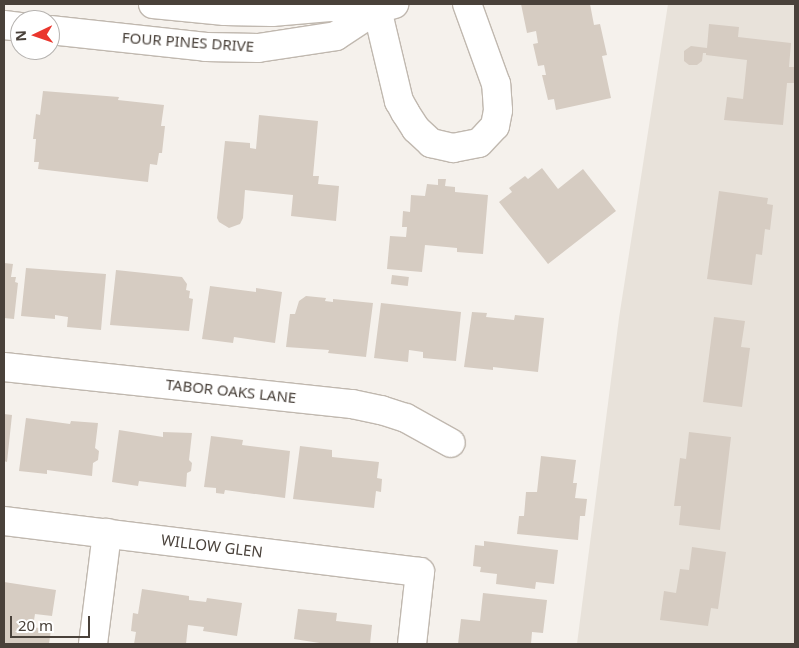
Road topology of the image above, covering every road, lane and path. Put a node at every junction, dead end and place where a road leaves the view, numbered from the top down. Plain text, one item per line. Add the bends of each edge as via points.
1 (154, 4) edge
2 (467, 4) edge
3 (386, 6) edge
4 (60, 31) edge
5 (4, 367) edge
6 (451, 443) dead end
7 (4, 522) edge
8 (107, 533) junction
9 (93, 644) edge
10 (412, 644) edge

1 - 3 street via 272,12
2 - 3 street via 496,84 498,110 491,133 479,143 453,148 431,143 416,129 399,101
3 - 4 street, FOUR PINES DRIVE via 336,36 258,48 206,47
5 - 6 street, TABOR OAKS LANE via 352,404 406,418
7 - 8 street, WILLOW GLEN
8 - 9 street
8 - 10 street, WILLOW GLEN via 420,572

